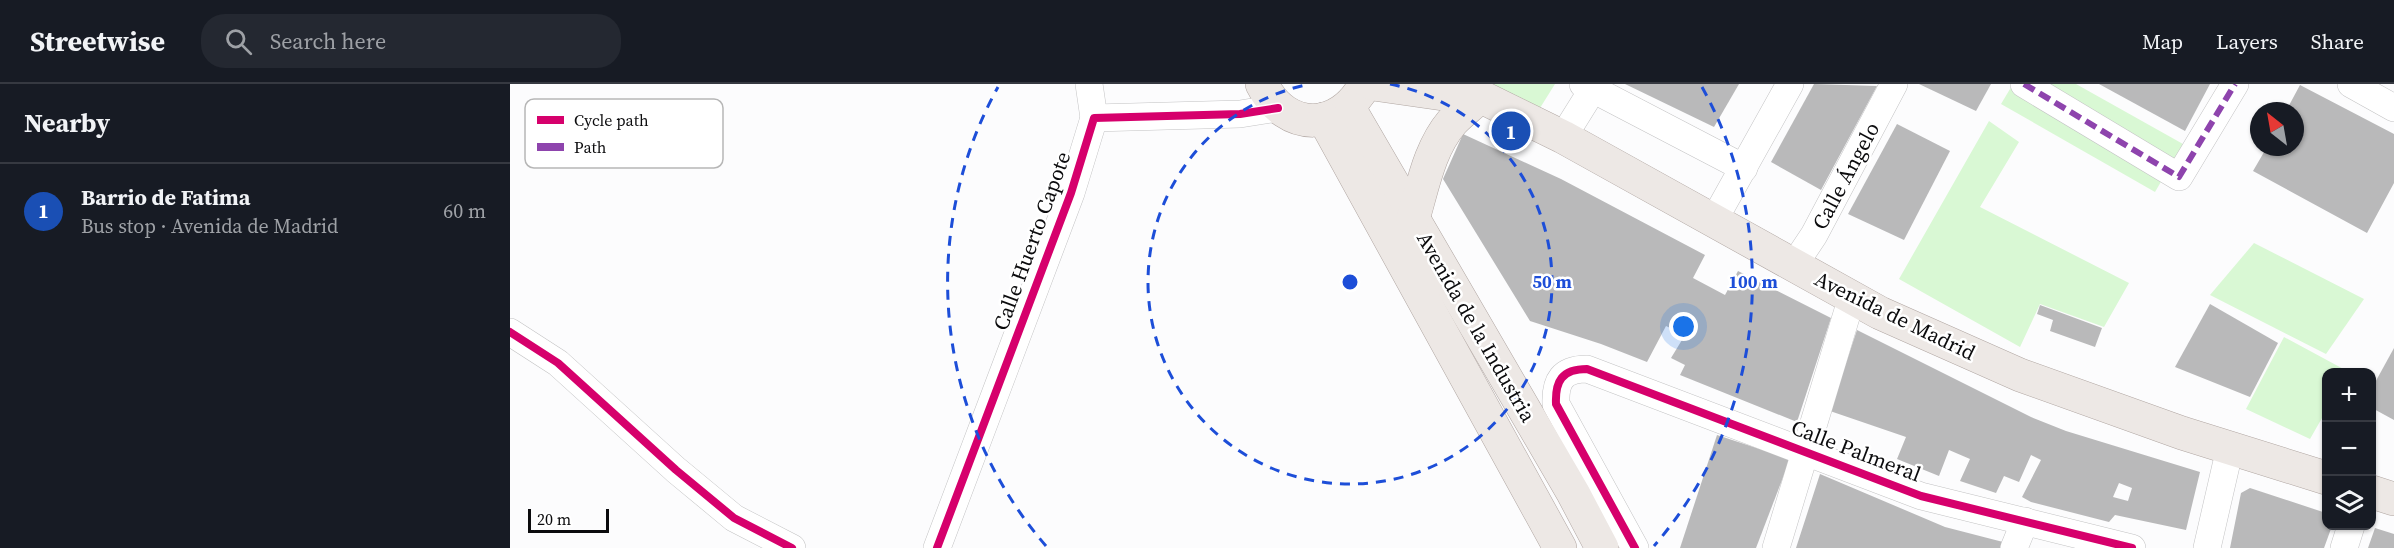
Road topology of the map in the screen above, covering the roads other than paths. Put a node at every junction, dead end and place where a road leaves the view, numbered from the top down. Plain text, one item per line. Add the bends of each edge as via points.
1 (1089, 84) edge
2 (1373, 84) edge
3 (1790, 84) edge
4 (1894, 84) edge
5 (2024, 84) edge
6 (2235, 84) edge
7 (2351, 84) edge
8 (1591, 86) edge
9 (1475, 95) edge
10 (1270, 96) edge
11 (1346, 104) edge
12 (2394, 108) edge
13 (1094, 118) junction
14 (1563, 137) junction
15 (1744, 168) junction
16 (1413, 219) junction
17 (1714, 220) junction
18 (1794, 265) junction
19 (1851, 297) junction
20 (510, 332) edge
21 (2230, 448) junction
22 (1806, 451) junction
23 (2322, 477) edge
24 (2376, 493) edge
25 (2394, 499) edge
26 (2025, 521) junction
27 (2349, 530) edge
28 (792, 548) edge
29 (937, 548) edge
30 (1560, 548) edge
31 (1602, 548) edge
32 (1635, 548) edge
33 (1776, 548) edge
34 (2014, 548) edge
35 (2132, 548) edge
36 (2207, 548) edge
37 (2344, 548) edge

1 - 13 street, Calle Huerto Capote
2 - 9 main road, Avenida de Madrid
3 - 15 street
4 - 18 street, Calle Ángelo via 1815,235
5 - 6 street via 2179,177
7 - 12 street
8 - 14 street
8 - 15 street
9 - 14 main road, Avenida de Madrid
9 - 16 main road via 1437,144
10 - 11 main road via 1300,118
10 - 13 street via 1240,114
11 - 16 main road, Avenida de la Industria
11 - 30 main road, Avenida de la Industria
13 - 29 street, Calle Huerto Capote via 1071,193
14 - 17 main road, Avenida de Madrid
15 - 17 street
16 - 31 main road, Avenida de la Industria
17 - 18 main road, Avenida de Madrid
18 - 19 main road, Avenida de Madrid
19 - 21 main road, Avenida de Madrid via 2020,375
19 - 22 street
20 - 28 street via 558,363 734,518
21 - 23 main road, Avenida de Madrid
21 - 36 street
22 - 26 street, Calle Palmeral via 1921,496
22 - 32 street, Calle Palmeral via 1587,369 1573,369 1561,378 1556,404
22 - 33 street
24 - 25 main road
26 - 34 street
26 - 35 street, Calle Palmeral
27 - 37 street

